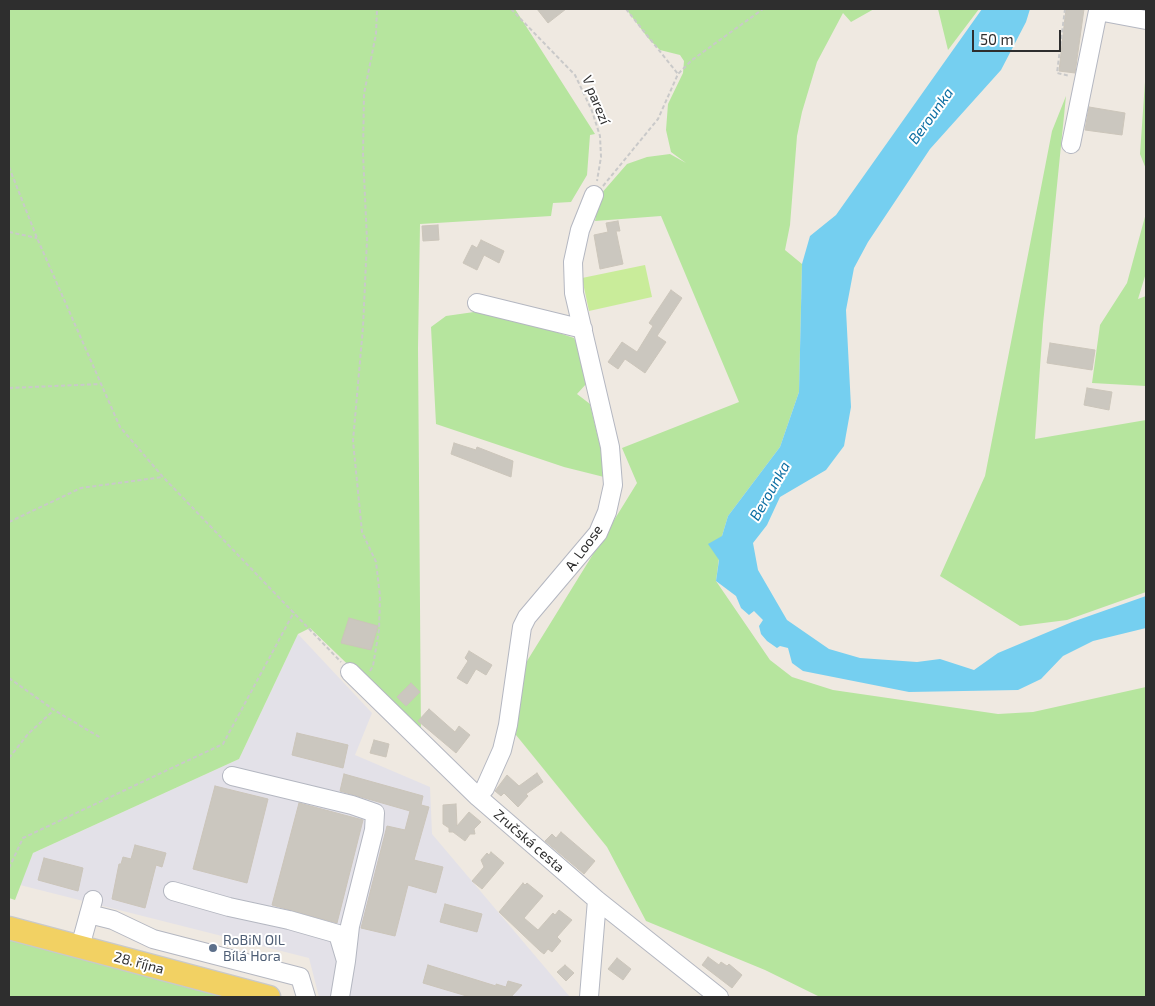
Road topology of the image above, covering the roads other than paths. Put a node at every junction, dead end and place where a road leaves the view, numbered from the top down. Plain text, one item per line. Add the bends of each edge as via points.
1 (1116, 12) edge
2 (1146, 20) edge
3 (1071, 144) dead end
4 (594, 195) road end
5 (477, 303) dead end
6 (583, 329) junction
7 (356, 678) road end
8 (232, 776) dead end
9 (478, 797) junction
10 (173, 891) dead end
11 (597, 900) junction
12 (9, 928) edge
13 (80, 948) junction
14 (346, 961) junction
15 (269, 997) edge
16 (306, 997) edge
17 (340, 997) edge
18 (589, 997) edge
19 (719, 997) edge

1 - 2 street
1 - 3 street via 1098,11
4 - 6 street, A. Loose via 580,230 573,262 574,293
5 - 6 street
6 - 9 street, A. Loose via 610,447 613,485 608,512 598,533 522,627 502,750
7 - 9 street, Zručská cesta
8 - 14 street via 375,813 374,830 350,926
9 - 11 street, Zručská cesta
10 - 14 street via 338,934
11 - 18 street
11 - 19 street, Zručská cesta
12 - 13 main road, 28. října
13 - 15 main road, 28. října
13 - 16 street via 91,907 154,939 300,977
14 - 17 street

